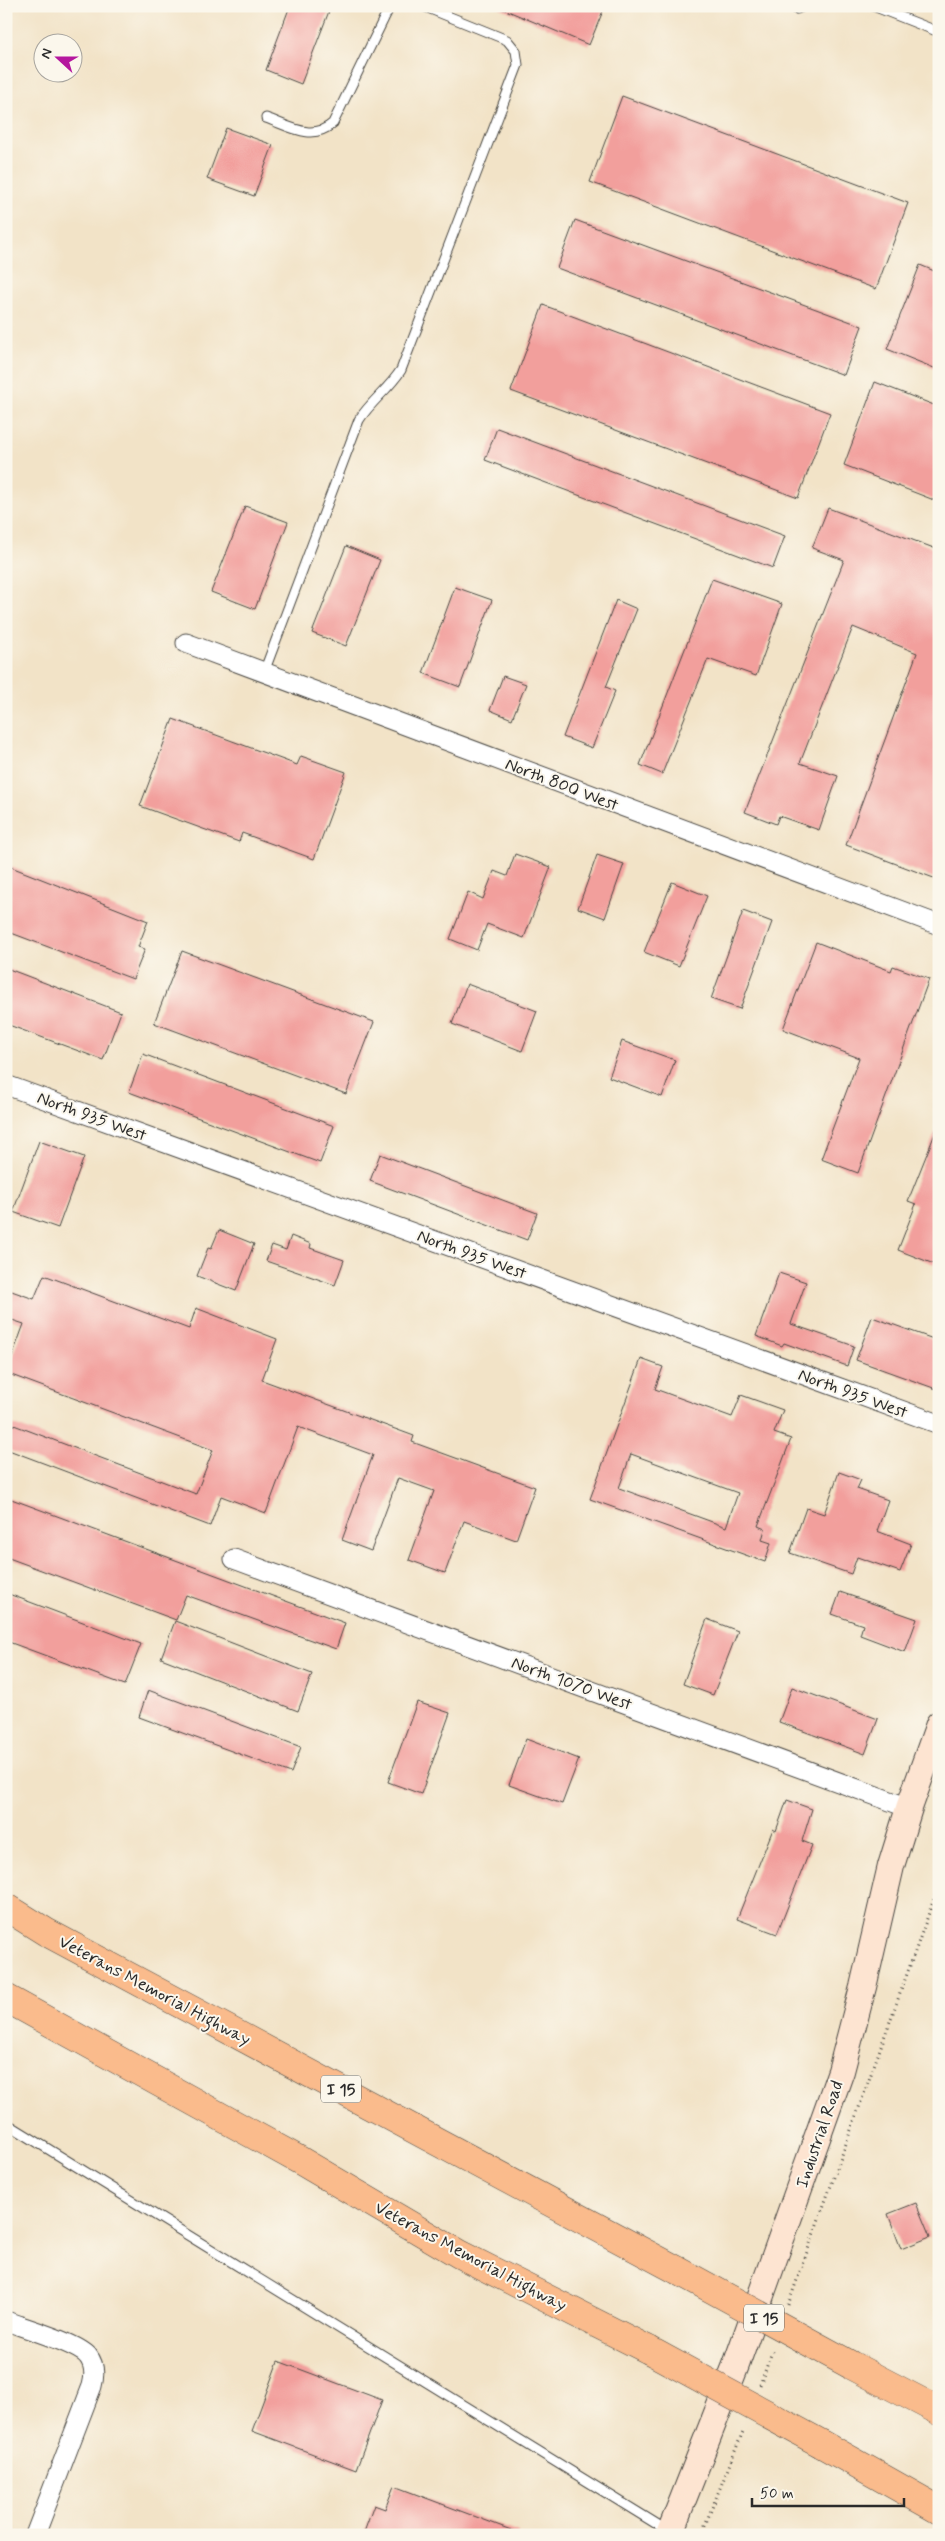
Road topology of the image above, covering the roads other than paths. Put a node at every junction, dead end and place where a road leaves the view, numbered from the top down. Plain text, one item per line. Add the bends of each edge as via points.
1 (390, 6) edge
2 (423, 6) edge
3 (791, 6) edge
4 (804, 6) edge
5 (873, 6) edge
6 (939, 32) edge
7 (266, 118) dead end
8 (186, 643) dead end
9 (264, 672) junction
10 (939, 925) edge
11 (6, 1085) edge
12 (939, 1424) edge
13 (234, 1559) dead end
14 (939, 1724) edge
15 (909, 1808) junction
16 (6, 1907) edge
17 (6, 1998) edge
18 (6, 2124) edge
19 (6, 2321) edge
20 (939, 2410) edge
21 (939, 2510) edge
22 (669, 2533) edge
23 (35, 2535) edge

1 - 7 lane via 333,123 320,132 312,133
2 - 9 lane via 507,40 516,50 518,65 402,370 359,420
3 - 4 lane via 797,9
5 - 6 lane
8 - 9 street, North 800 West
9 - 10 street, North 800 West
11 - 12 street, North 935 West
13 - 15 street, North 1070 West
14 - 15 street, Industrial Road
15 - 22 street, Industrial Road via 891,1866 841,2071 743,2348
16 - 20 highway, Veterans Memorial Highway / I 15, bridge via 46,1932
17 - 21 highway, Veterans Memorial Highway, bridge via 300,2161 459,2254 649,2350
18 - 22 lane
19 - 23 street via 76,2347 89,2357 94,2371 92,2386

